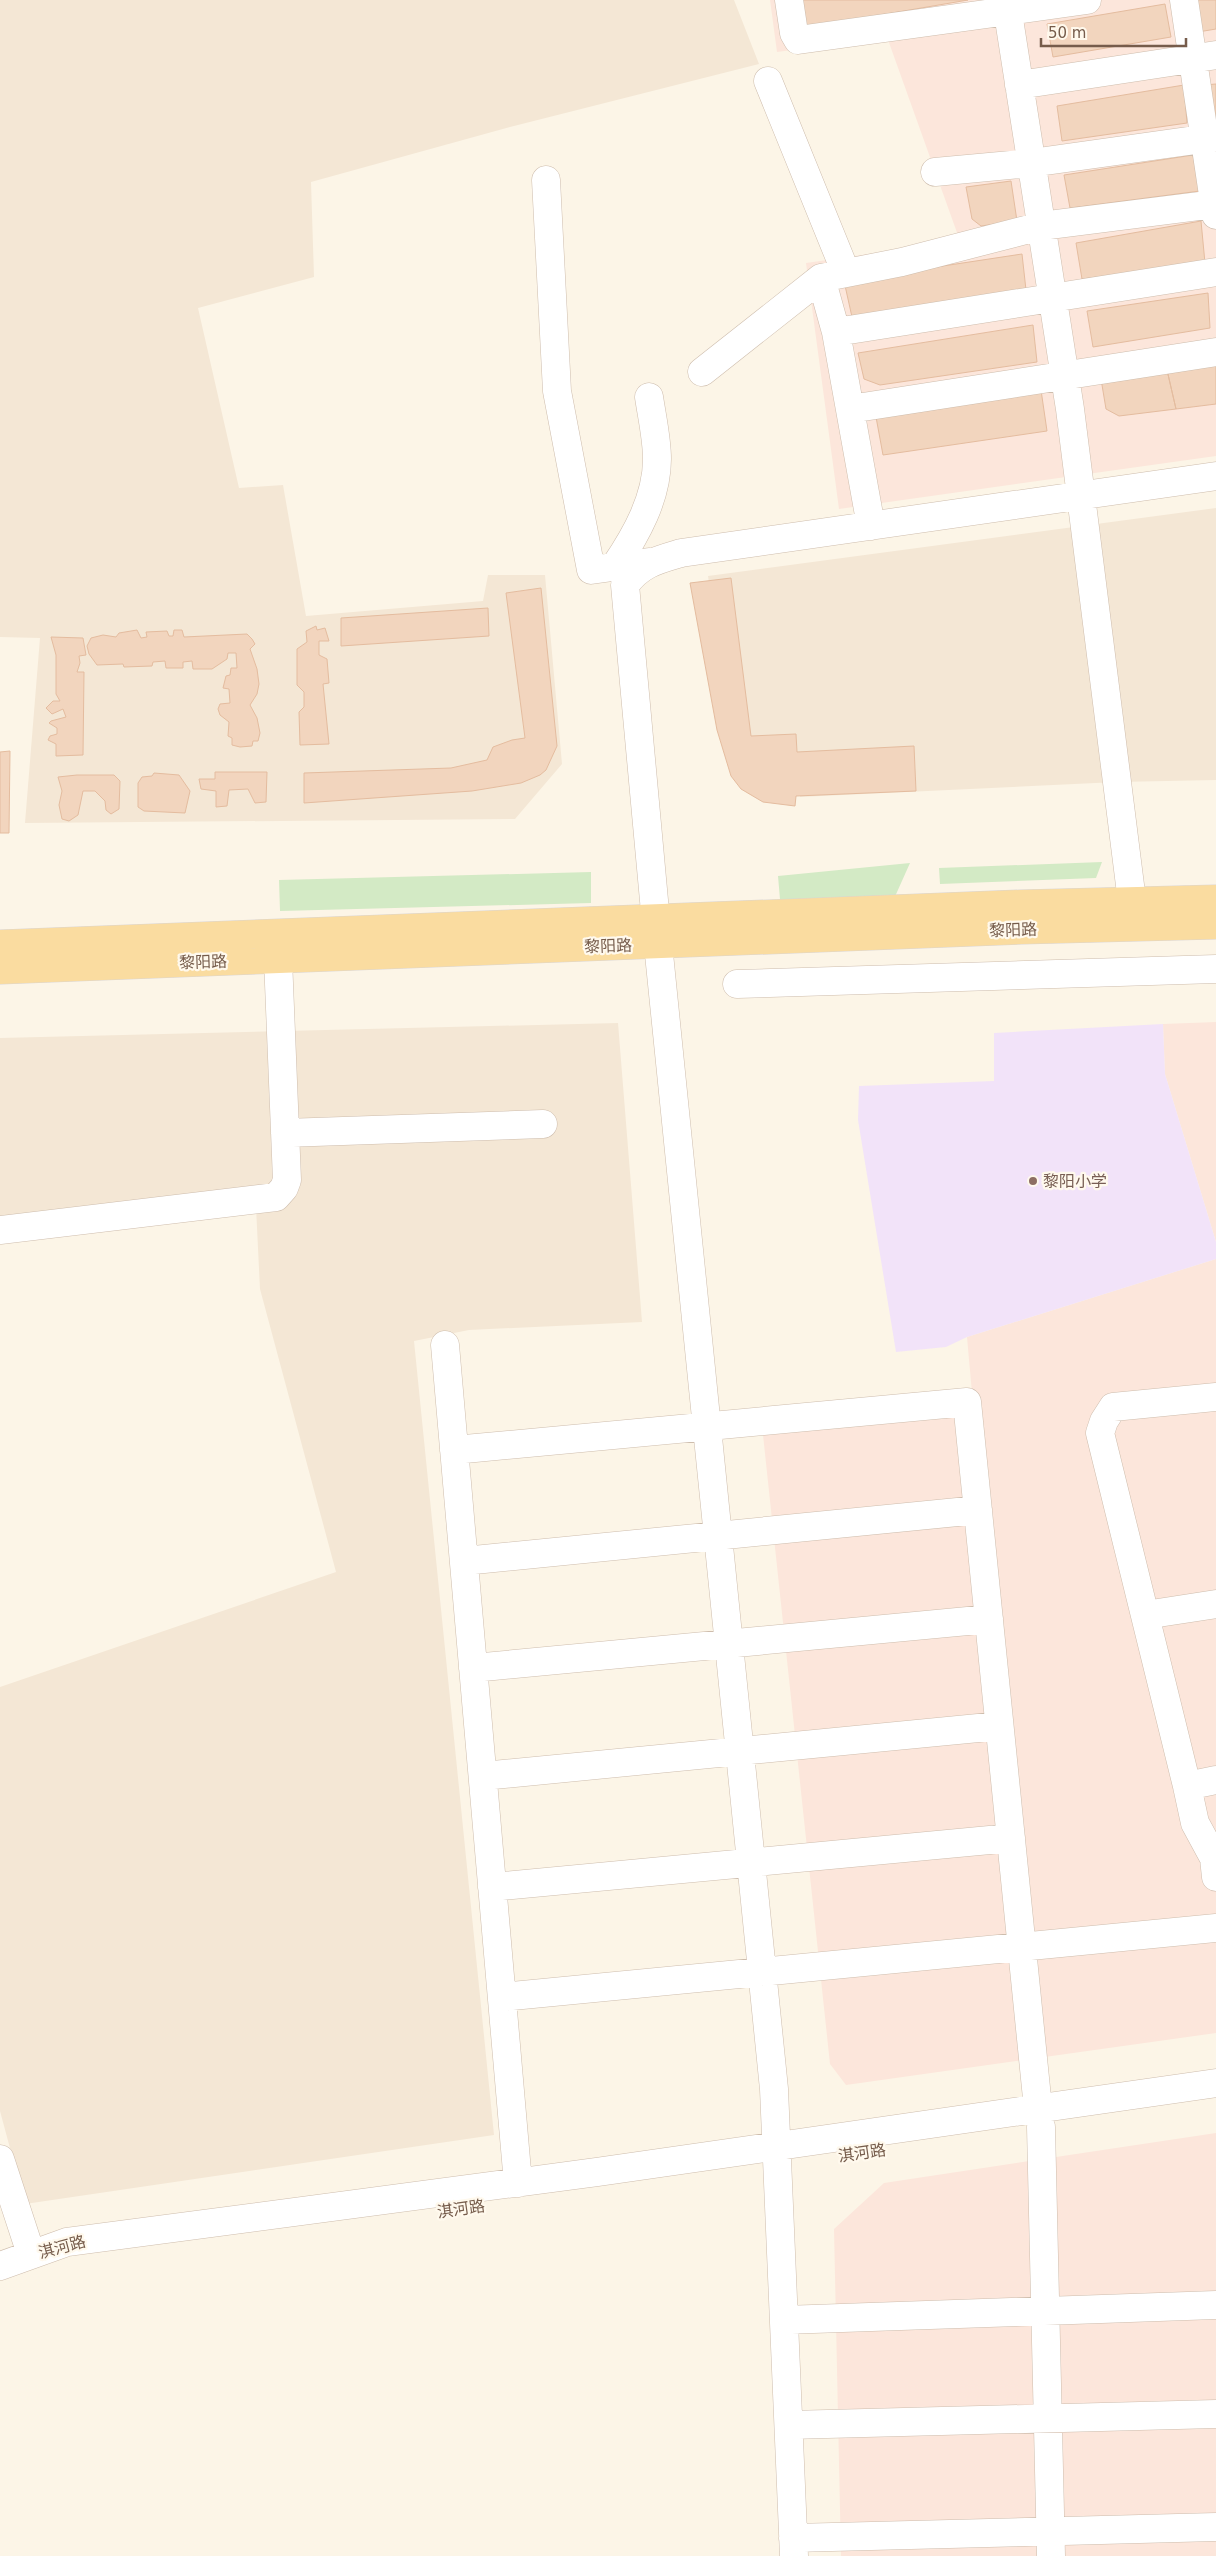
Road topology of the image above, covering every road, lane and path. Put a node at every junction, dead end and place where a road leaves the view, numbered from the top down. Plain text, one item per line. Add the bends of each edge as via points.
1 (789, 0) edge
2 (1087, 0) edge
3 (1184, 0) edge
4 (1007, 6) edge
5 (1204, 57) edge
6 (768, 81) dead end
7 (1019, 85) junction
8 (1210, 138) edge
9 (1031, 163) junction
10 (935, 172) dead end
11 (546, 180) dead end
12 (1215, 208) edge
13 (1041, 226) junction
14 (1216, 272) edge
15 (834, 275) junction
16 (1052, 298) junction
17 (836, 332) junction
18 (1216, 352) edge
19 (702, 372) dead end
20 (1064, 376) junction
21 (649, 398) dead end
22 (850, 409) junction
23 (1216, 476) edge
24 (1081, 496) junction
25 (871, 526) junction
26 (649, 562) junction
27 (615, 566) junction
28 (1216, 899) edge
29 (1132, 901) junction
30 (1216, 925) edge
31 (657, 931) junction
32 (0, 944) edge
33 (278, 959) junction
34 (1216, 969) edge
35 (0, 970) edge
36 (737, 984) dead end
37 (543, 1124) dead end
38 (285, 1133) junction
39 (0, 1230) edge
40 (445, 1344) dead end
41 (1216, 1397) edge
42 (707, 1426) junction
43 (454, 1450) junction
44 (978, 1510) junction
45 (718, 1536) junction
46 (464, 1561) junction
47 (1216, 1604) edge
48 (1145, 1615) junction
49 (989, 1619) junction
50 (729, 1644) junction
51 (473, 1668) junction
52 (999, 1726) junction
53 (740, 1752) junction
54 (483, 1776) junction
55 (1216, 1780) edge
56 (1187, 1786) junction
57 (1011, 1838) junction
58 (751, 1863) junction
59 (1216, 1876) edge
60 (492, 1887) junction
61 (1216, 1928) edge
62 (1022, 1947) junction
63 (762, 1972) junction
64 (502, 1997) junction
65 (1216, 2082) edge
66 (1216, 2101) edge
67 (1040, 2117) junction
68 (777, 2156) junction
69 (0, 2159) edge
70 (518, 2182) junction
71 (31, 2254) junction
72 (0, 2266) edge
73 (1216, 2305) edge
74 (1045, 2311) junction
75 (784, 2320) junction
76 (1216, 2414) edge
77 (1048, 2418) junction
78 (789, 2425) junction
79 (1216, 2527) edge
80 (1051, 2544) edge
81 (793, 2547) edge

1 - 4 street via 798,40
2 - 4 street
3 - 5 street
4 - 7 street
5 - 7 street
5 - 8 street
6 - 15 street
7 - 9 street
8 - 9 street
8 - 12 street
9 - 10 street
9 - 13 street
11 - 27 street via 557,391 564,432 591,570
12 - 13 street
13 - 15 street via 902,262
13 - 16 street
14 - 16 street
15 - 17 street
15 - 19 street
16 - 17 street
16 - 20 street
17 - 22 street
18 - 20 street
20 - 22 street
20 - 24 street
21 - 27 street via 657,459 654,492
22 - 25 street
23 - 24 street
24 - 25 street
24 - 29 street
25 - 26 street via 681,553
26 - 27 street
26 - 31 street via 633,573 625,585
28 - 29 main road, 黎阳路
29 - 31 main road, 黎阳路
30 - 31 main road, 黎阳路
31 - 32 main road, 黎阳路
31 - 33 main road, 黎阳路
31 - 42 street
33 - 35 main road, 黎阳路
33 - 38 street
34 - 36 street
37 - 38 street
38 - 39 street via 287,1180 276,1197
40 - 43 street
41 - 48 street via 1113,1407 1100,1433
42 - 43 street
42 - 44 street via 967,1402
42 - 45 street
43 - 46 street
44 - 45 street
44 - 49 street
45 - 46 street
45 - 50 street
46 - 51 street
47 - 48 street
48 - 56 street
49 - 50 street
49 - 52 street
50 - 51 street
50 - 53 street
51 - 54 street
52 - 53 street
52 - 57 street
53 - 54 street
53 - 58 street
54 - 60 street
55 - 56 street
56 - 59 street via 1195,1823 1214,1858
57 - 58 street
57 - 62 street
58 - 60 street
58 - 63 street
60 - 64 street
61 - 62 street
62 - 63 street
62 - 67 street
63 - 64 street
63 - 68 street
64 - 70 street
65 - 67 street, 淇河路
66 - 67 street, 淇河路
67 - 68 street, 淇河路
67 - 74 street
68 - 70 street, 淇河路
68 - 71 street, 淇河路 via 70,2261
68 - 75 street
69 - 71 street
70 - 71 street, 淇河路 via 67,2242
71 - 72 street
73 - 74 street
74 - 75 street
74 - 77 street
75 - 78 street
76 - 77 street
77 - 78 street
77 - 80 street
78 - 81 street
79 - 80 street
80 - 81 street

